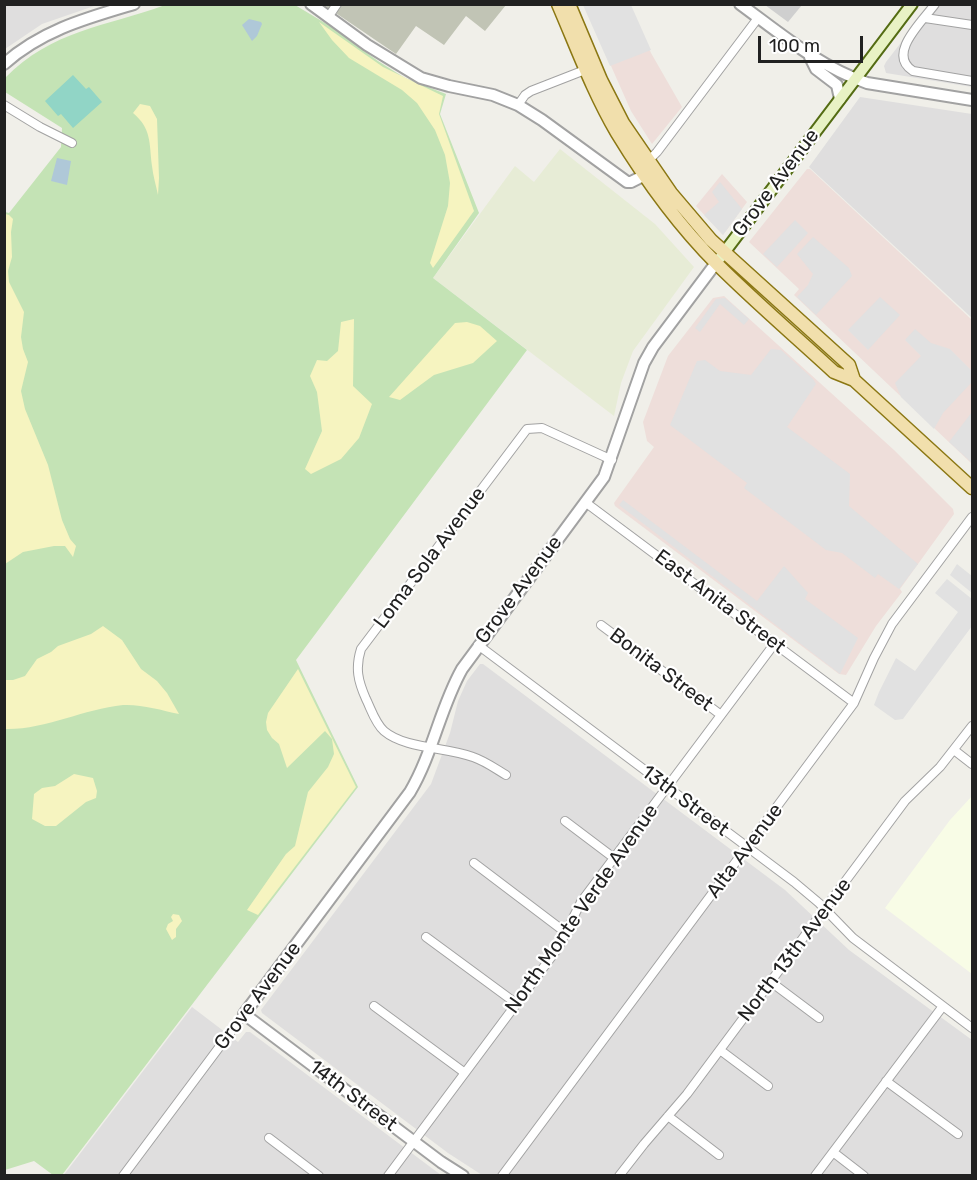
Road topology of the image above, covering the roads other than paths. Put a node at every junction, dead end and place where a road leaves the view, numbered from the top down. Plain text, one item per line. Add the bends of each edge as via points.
1 (134, 4) edge
2 (311, 4) edge
3 (337, 4) edge
4 (558, 4) edge
5 (569, 4) edge
6 (740, 4) edge
7 (912, 4) edge
8 (935, 4) edge
9 (329, 16) junction
10 (758, 18) junction
11 (925, 18) junction
12 (972, 25) edge
13 (810, 56) junction
14 (4, 64) edge
15 (590, 68) junction
16 (855, 79) junction
17 (972, 81) edge
18 (840, 99) junction
19 (972, 99) edge
20 (4, 105) edge
21 (518, 105) junction
22 (72, 143) dead end
23 (648, 160) junction
24 (645, 175) junction
25 (725, 252) junction
26 (716, 263) junction
27 (854, 380) junction
28 (612, 460) junction
29 (972, 488) edge
30 (585, 502) junction
31 (972, 518) edge
32 (601, 625) dead end
33 (775, 643) junction
34 (478, 645) junction
35 (854, 704) junction
36 (721, 715) junction
37 (972, 726) edge
38 (432, 746) junction
39 (954, 750) junction
40 (972, 764) edge
41 (506, 774) dead end
42 (667, 788) junction
43 (565, 821) dead end
44 (747, 848) junction
45 (614, 858) junction
46 (474, 863) dead end
47 (825, 910) junction
48 (565, 932) junction
49 (426, 938) dead end
50 (771, 982) junction
51 (517, 1004) junction
52 (374, 1006) dead end
53 (943, 1006) junction
54 (244, 1014) junction
55 (819, 1018) dead end
56 (972, 1028) edge
57 (720, 1050) junction
58 (465, 1073) junction
59 (886, 1081) junction
60 (768, 1086) dead end
61 (668, 1116) junction
62 (958, 1134) dead end
63 (268, 1138) dead end
64 (414, 1141) junction
65 (833, 1152) junction
66 (719, 1155) dead end
67 (123, 1176) edge
68 (319, 1176) edge
69 (388, 1176) edge
70 (463, 1176) edge
71 (502, 1176) edge
72 (619, 1176) edge
73 (815, 1176) edge
74 (864, 1176) edge

1 - 14 street via 56,30
2 - 9 street
3 - 9 street
4 - 15 main road
5 - 15 main road
6 - 10 street
7 - 16 main road, Grove Avenue
8 - 11 street
9 - 21 street via 421,78
10 - 13 street
10 - 23 street
11 - 12 street
11 - 17 street via 904,45 906,67
13 - 16 street
13 - 18 street via 816,69 837,85
15 - 21 street via 531,91
15 - 23 main road
15 - 24 main road via 618,134
16 - 18 main road, Grove Avenue
16 - 19 street
18 - 25 main road, Grove Avenue
20 - 22 street
21 - 24 street via 622,180 631,183
23 - 25 main road via 696,224
24 - 26 main road
25 - 26 main road, Grove Avenue
25 - 27 main road via 849,365
26 - 27 main road via 834,372
26 - 28 street, Grove Avenue via 652,347
27 - 29 main road
28 - 30 street, Grove Avenue
28 - 38 street, Loma Sola Avenue via 542,428 527,429 361,650 357,672 361,687 383,730 398,739
30 - 33 street, East Anita Street
30 - 34 street, Grove Avenue
31 - 35 street, Alta Avenue via 892,624
32 - 36 street, Bonita Street
33 - 35 street, East Anita Street
33 - 36 street, North Monte Verde Avenue
34 - 38 street, Grove Avenue via 451,688
34 - 42 street, 13th Street
35 - 44 street, Alta Avenue
36 - 42 street, North Monte Verde Avenue
37 - 39 street, North 13th Avenue
38 - 41 street, Loma Sola Avenue via 475,757
38 - 54 street, Grove Avenue via 410,792
39 - 40 street
39 - 47 street, North 13th Avenue via 905,801
42 - 44 street, 13th Street
42 - 45 street, North Monte Verde Avenue
43 - 45 street
44 - 47 street, 13th Street
44 - 71 street, Alta Avenue
45 - 48 street, North Monte Verde Avenue via 581,902
46 - 48 street
47 - 50 street, North 13th Avenue
47 - 53 street, 13th Street via 854,938
48 - 51 street, North Monte Verde Avenue via 558,948
49 - 51 street
50 - 55 street
50 - 57 street, North 13th Avenue
51 - 58 street, North Monte Verde Avenue
52 - 58 street
53 - 56 street, 13th Street
53 - 59 street
54 - 64 street, 14th Street
54 - 67 street, Grove Avenue
57 - 60 street
57 - 61 street, North 13th Avenue
58 - 64 street, North Monte Verde Avenue
59 - 62 street
59 - 65 street
61 - 66 street
61 - 72 street, North 13th Avenue
63 - 68 street
64 - 69 street, North Monte Verde Avenue
64 - 70 street, 14th Street
65 - 73 street
65 - 74 street

